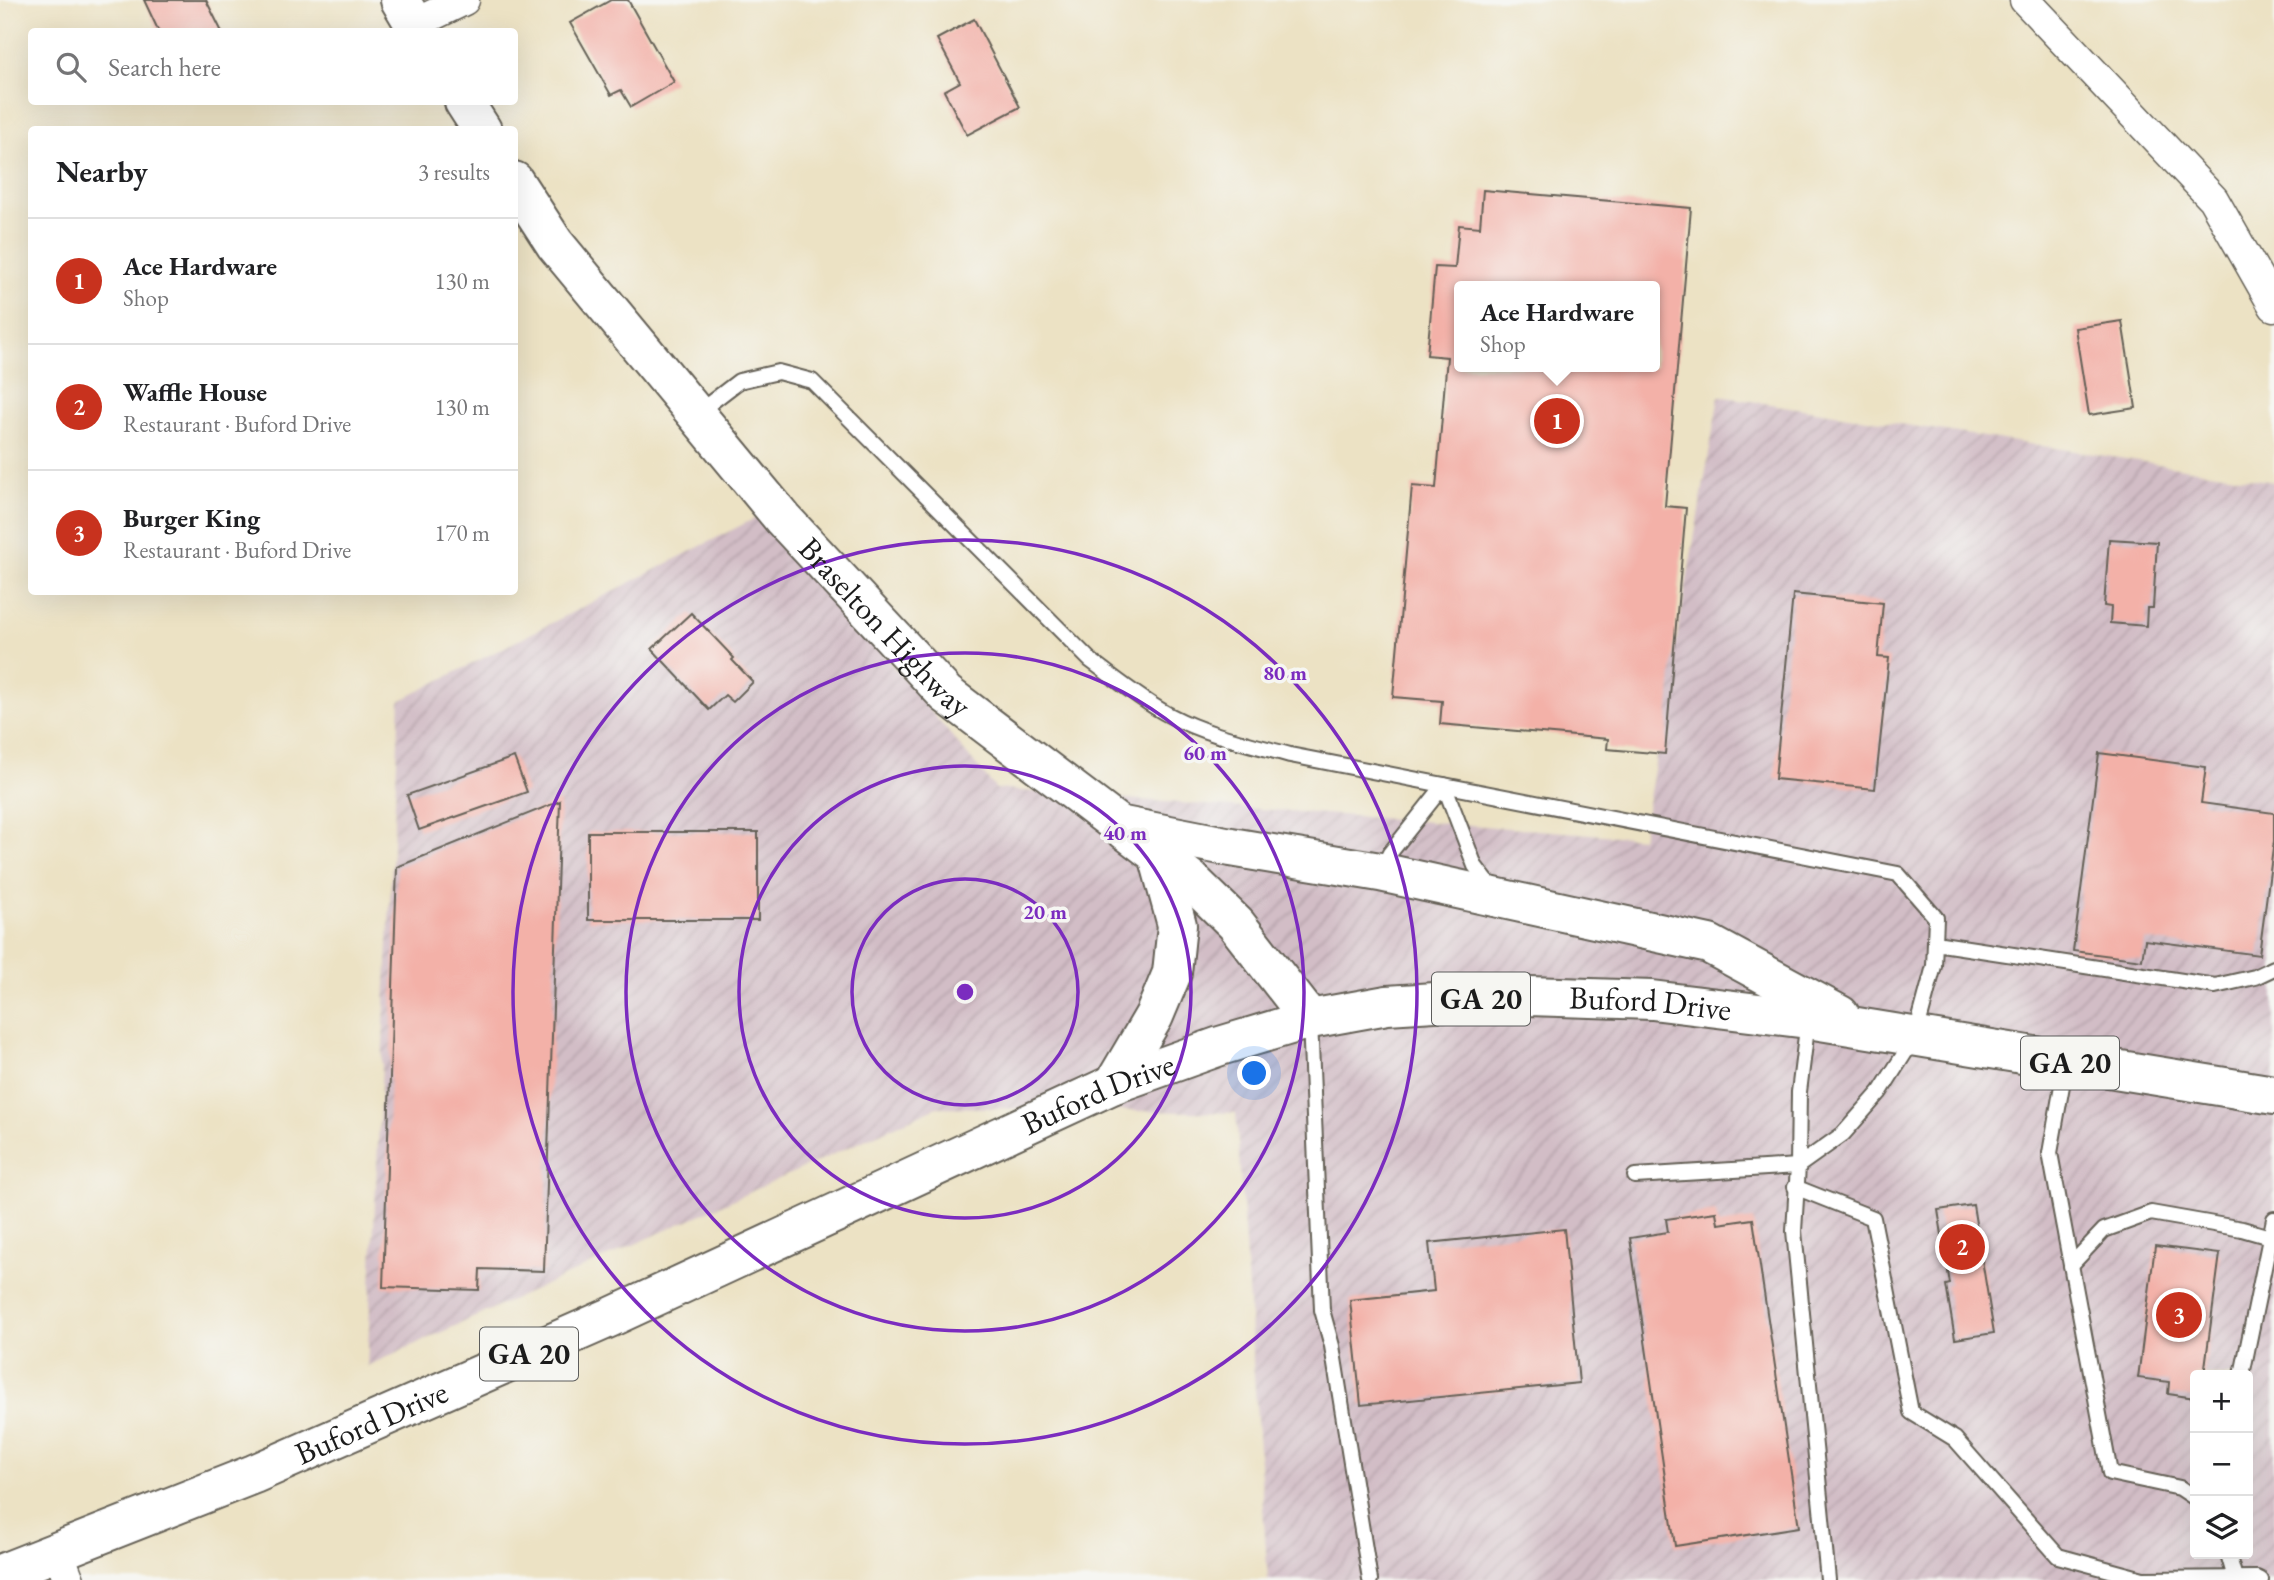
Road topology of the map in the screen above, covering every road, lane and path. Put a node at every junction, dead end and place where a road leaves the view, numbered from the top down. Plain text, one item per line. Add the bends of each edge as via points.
1 (464, 0) edge
2 (2025, 0) edge
3 (411, 19) edge
4 (466, 105) edge
5 (479, 126) edge
6 (518, 187) edge
7 (2274, 306) edge
8 (696, 414) junction
9 (1444, 785) junction
10 (1118, 825) junction
11 (1158, 855) junction
12 (1380, 873) junction
13 (1502, 901) junction
14 (1935, 943) junction
15 (2274, 968) edge
16 (1310, 1019) junction
17 (1808, 1019) junction
18 (1866, 1029) junction
19 (1914, 1037) junction
20 (2066, 1062) junction
21 (1114, 1084) junction
22 (2274, 1095) edge
23 (1798, 1166) junction
24 (1635, 1176) dead end
25 (1795, 1187) junction
26 (2274, 1219) edge
27 (2270, 1237) junction
28 (2071, 1265) junction
29 (2243, 1370) edge
30 (2192, 1496) edge
31 (2229, 1559) edge
32 (63, 1566) edge
33 (13, 1574) edge
34 (2235, 1578) junction
35 (1370, 1580) edge
36 (1828, 1580) edge
37 (2261, 1580) edge

1 - 3 street
2 - 7 street via 2213,199
4 - 5 main road
6 - 8 main road, Braselton Highway via 555,244
8 - 9 lane via 739,381 778,372 812,381 1090,660 1142,698 1172,716 1228,738
8 - 10 main road, Braselton Highway via 783,519 946,694
9 - 12 lane via 1390,853
9 - 13 lane via 1475,866
9 - 14 lane via 1898,874 1936,918
10 - 11 main road, Braselton Highway
10 - 12 main road
11 - 16 main road, Braselton Highway via 1236,924
11 - 21 main road via 1177,925 1172,973 1154,1016
12 - 13 main road
13 - 18 main road via 1709,944
14 - 15 lane via 2215,986
14 - 19 lane via 1934,965
16 - 17 main road, Buford Drive / GA 20 via 1387,1005 1529,996 1652,1000
16 - 21 main road, Buford Drive / GA 20
16 - 35 lane via 1322,1310 1332,1346
17 - 18 main road, Buford Drive / GA 20
17 - 23 lane via 1799,1092
18 - 19 main road, Buford Drive / GA 20
19 - 20 main road, Buford Drive / GA 20
19 - 23 lane via 1880,1092 1843,1134
20 - 22 main road, Buford Drive / GA 20
20 - 28 lane via 2050,1153
21 - 32 main road, Buford Drive / GA 20 via 610,1318 254,1474
23 - 24 lane
23 - 25 lane
25 - 34 lane via 1873,1217 1911,1412 1955,1439 2058,1556 2143,1579
25 - 36 lane via 1794,1231
26 - 27 lane
27 - 28 lane via 2151,1213 2104,1230
27 - 29 lane
28 - 30 lane via 2110,1473 2180,1488
31 - 34 lane
32 - 33 main road, Buford Drive / GA 20
34 - 37 lane

